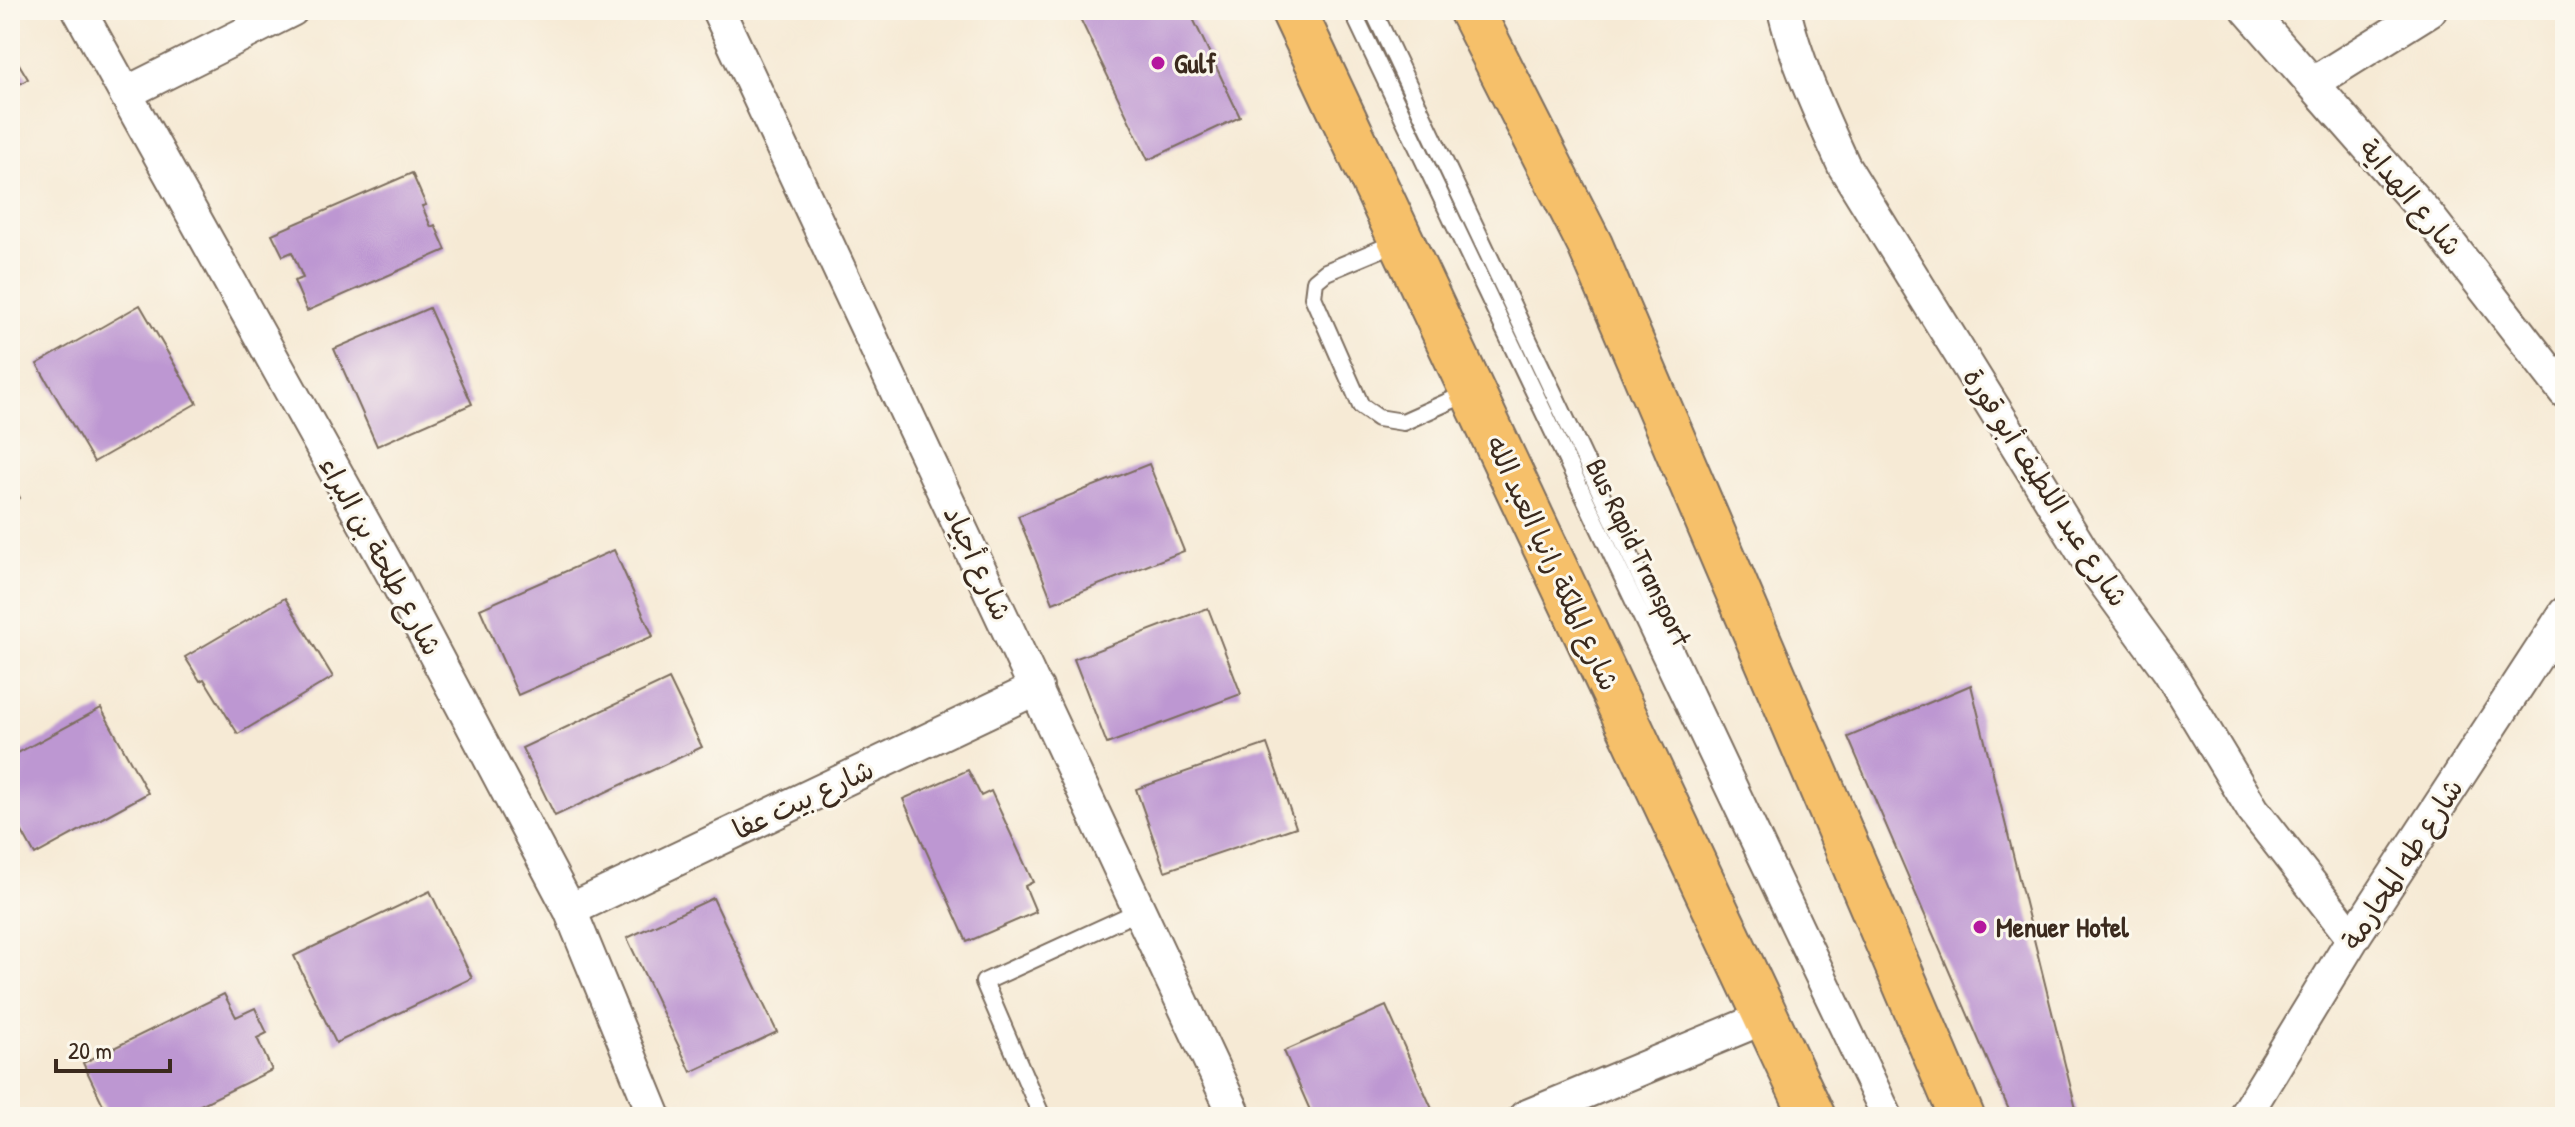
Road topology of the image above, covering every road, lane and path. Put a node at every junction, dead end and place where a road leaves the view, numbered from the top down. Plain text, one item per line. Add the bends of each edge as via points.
1 (79, 10) edge
2 (292, 10) edge
3 (718, 10) edge
4 (1293, 10) edge
5 (1352, 10) edge
6 (1373, 10) edge
7 (1471, 10) edge
8 (1784, 10) edge
9 (2248, 10) edge
10 (2430, 10) edge
11 (2313, 83) junction
12 (126, 93) junction
13 (1402, 241) junction
14 (1472, 391) junction
15 (2565, 392) edge
16 (2565, 613) edge
17 (1037, 688) junction
18 (570, 910) junction
19 (1141, 910) junction
20 (2353, 938) junction
21 (1766, 1017) junction
22 (655, 1117) edge
23 (1042, 1117) edge
24 (1236, 1117) edge
25 (1525, 1117) edge
26 (1813, 1117) edge
27 (1880, 1117) edge
28 (1895, 1117) edge
29 (1962, 1117) edge
30 (2244, 1117) edge

1 - 12 street, شارع طلحة بن البراء
2 - 12 street
3 - 17 street, شارع أجياد
4 - 13 main road, شارع الملكة رانيا العبد الله
5 - 27 lane, Bus Rapid Transport
6 - 28 lane, Bus Rapid Transport
7 - 29 main road via 1590,245
8 - 20 street, شارع عبد اللطيف أبو قورة via 1813,97 1852,179 2086,557 2169,671 2253,810
9 - 11 street, شارع الهداية
10 - 11 street
11 - 15 street, شارع الهداية via 2426,213
12 - 18 street, شارع طلحة بن البراء via 393,575
13 - 14 main road, شارع الملكة رانيا العبد الله
13 - 14 lane via 1315,281 1313,297 1361,406 1378,418 1403,422
14 - 21 main road, شارع الملكة رانيا العبد الله
16 - 20 street, شارع طه المحارمة
17 - 18 street, شارع بيت عفا
17 - 19 street, شارع أجياد
18 - 22 street, شارع طلحة بن البراء
19 - 23 lane via 984,982
19 - 24 street, شارع أجياد
20 - 30 street, شارع طه المحارمة
21 - 25 street
21 - 26 main road, شارع الملكة رانيا العبد الله

